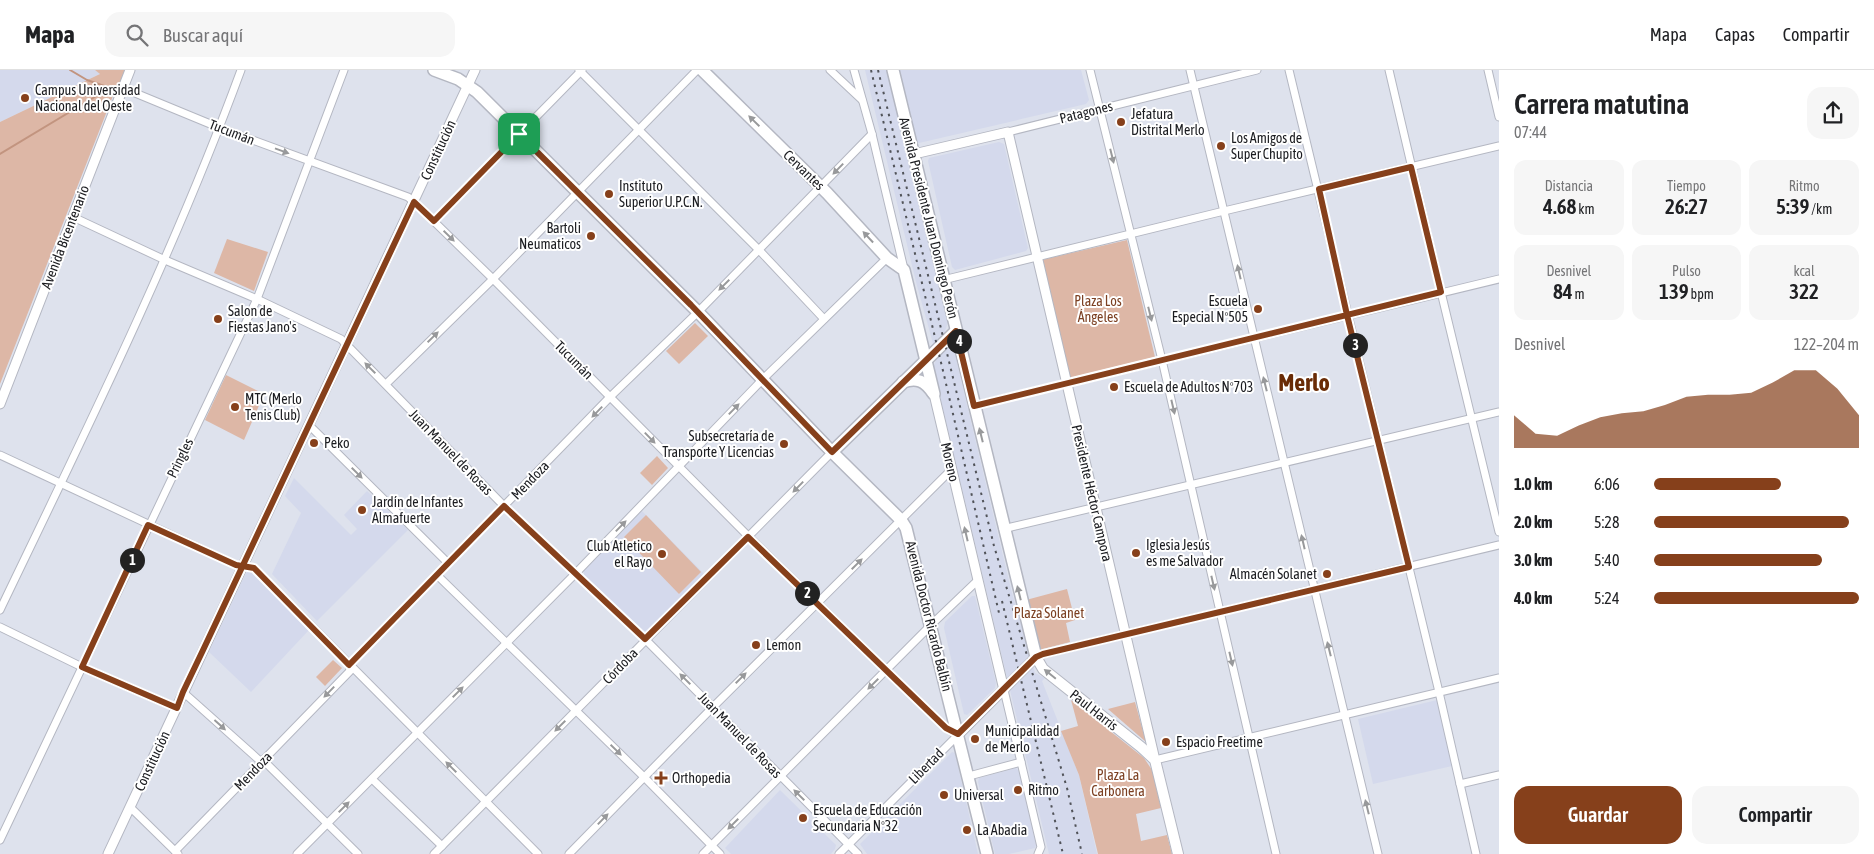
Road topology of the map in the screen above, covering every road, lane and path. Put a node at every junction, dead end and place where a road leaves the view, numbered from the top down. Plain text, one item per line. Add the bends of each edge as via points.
1 (130, 70) edge
2 (241, 70) edge
3 (344, 70) edge
4 (434, 70) edge
5 (475, 70) edge
6 (697, 70) edge
7 (702, 70) edge
8 (830, 70) edge
9 (854, 70) edge
10 (893, 70) edge
11 (1090, 70) edge
12 (1190, 70) edge
13 (1257, 70) edge
14 (1289, 70) edge
15 (1389, 70) edge
16 (1488, 70) edge
17 (580, 71) edge
18 (469, 85) junction
19 (1193, 85) junction
20 (123, 88) junction
21 (862, 100) junction
22 (1100, 108) junction
23 (1499, 117) edge
24 (220, 128) junction
25 (638, 128) junction
26 (1008, 132) junction
27 (519, 134) junction
28 (872, 134) junction
29 (1499, 146) edge
30 (914, 154) junction
31 (310, 162) junction
32 (1411, 167) junction
33 (821, 187) junction
34 (1319, 189) junction
35 (578, 192) junction
36 (414, 202) junction
37 (1224, 211) junction
38 (73, 217) junction
39 (434, 221) junction
40 (1130, 234) junction
41 (759, 250) junction
42 (887, 258) junction
43 (1037, 258) junction
44 (165, 260) junction
45 (904, 270) junction
46 (493, 279) junction
47 (1499, 279) edge
48 (943, 280) junction
49 (1441, 292) junction
50 (257, 299) junction
51 (698, 312) junction
52 (1347, 315) junction
53 (824, 319) junction
54 (956, 331) junction
55 (1254, 337) junction
56 (347, 345) junction
57 (1162, 360) junction
58 (925, 361) junction
59 (762, 380) junction
60 (904, 382) junction
61 (1067, 383) junction
62 (386, 384) junction
63 (934, 394) junction
64 (610, 397) junction
65 (0, 404) edge
66 (974, 406) junction
67 (1499, 412) edge
68 (1472, 419) junction
69 (310, 426) junction
70 (1378, 441) junction
71 (832, 452) junction
72 (0, 455) edge
73 (1284, 464) junction
74 (679, 467) junction
75 (952, 469) junction
76 (60, 484) junction
77 (1191, 485) junction
78 (504, 506) junction
79 (1095, 508) junction
80 (901, 520) junction
81 (148, 525) junction
82 (1003, 529) junction
83 (1499, 532) edge
84 (748, 537) junction
85 (1499, 545) edge
86 (448, 563) junction
87 (243, 566) junction
88 (1409, 567) junction
89 (575, 574) junction
90 (437, 575) junction
91 (977, 581) junction
92 (1314, 589) junction
93 (818, 603) junction
94 (0, 610) edge
95 (1220, 612) junction
96 (932, 625) junction
97 (0, 628) edge
98 (1125, 634) junction
99 (645, 639) junction
100 (506, 643) junction
101 (1036, 657) junction
102 (349, 665) junction
103 (82, 667) junction
104 (886, 671) junction
105 (1499, 678) edge
106 (1004, 690) junction
107 (183, 692) junction
108 (1439, 692) junction
109 (712, 707) junction
110 (177, 708) junction
111 (575, 711) junction
112 (1345, 716) junction
113 (417, 733) junction
114 (958, 734) junction
115 (1250, 738) junction
116 (263, 760) junction
117 (1155, 760) junction
118 (1021, 762) junction
119 (969, 776) junction
120 (1499, 776) edge
121 (644, 777) junction
122 (780, 777) junction
123 (372, 779) junction
124 (1460, 784) junction
125 (486, 801) junction
126 (130, 807) junction
127 (328, 823) junction
128 (0, 840) edge
129 (849, 844) junction
130 (442, 846) junction
131 (712, 846) junction
132 (176, 852) edge
133 (108, 854) edge
134 (297, 854) edge
135 (358, 854) edge
136 (434, 854) edge
137 (538, 854) edge
138 (569, 854) edge
139 (704, 854) edge
140 (720, 854) edge
141 (839, 854) edge
142 (858, 854) edge
143 (987, 854) edge
144 (1038, 854) edge
145 (1178, 854) edge
146 (1276, 854) edge
147 (1378, 854) edge
148 (1476, 854) edge

1 - 20 street, Avenida Bicentenario
2 - 24 street
3 - 31 street, Pringles
4 - 18 main road, Avenida Doctor Ricardo Balbín
5 - 18 street, Constitución
6 - 25 street
33 -> 7 main road, Cervantes
8 - 21 street
9 - 21 street, Moreno
10 - 30 main road, Avenida Presidente Juan Domingo Perón
11 - 22 street
12 - 19 street
13 - 19 street, Patagones
14 - 34 street
15 - 32 street
16 - 23 street
17 - 25 street
17 - 27 street
18 - 27 main road, Avenida Doctor Ricardo Balbín
18 - 36 street, Constitución
19 - 22 street, Patagones
19 - 37 street
20 - 24 street, Tucumán
20 - 38 street, Avenida Bicentenario
21 - 28 street, Moreno
22 - 26 street, Patagones
22 -> 40 street
24 -> 31 street, Tucumán
24 - 44 street
25 - 35 street
25 - 41 street
26 - 30 street, Patagones
26 - 43 street, Presidente Héctor Campora
27 - 35 main road, Avenida Doctor Ricardo Balbín
27 - 39 street
28 -> 33 street, Mendoza
28 - 45 street, Moreno
29 - 32 street
30 - 48 main road, Avenida Presidente Juan Domingo Perón
31 - 36 street, Tucumán via 408,197
31 - 50 street, Pringles
32 - 34 street
32 - 49 street
33 - 41 street, Mendoza
42 -> 33 main road, Cervantes
34 - 37 street
34 - 52 street
35 - 46 street
35 - 51 main road, Avenida Doctor Ricardo Balbín
36 - 39 street, Tucumán
36 - 56 street, Constitución
37 - 40 street
55 -> 37 street
38 - 44 street, Juan Manuel de Rosas
38 - 65 street, Avenida Bicentenario
39 -> 46 street, Tucumán
40 - 43 street
40 -> 57 street
41 -> 51 street, Mendoza
41 - 53 street
42 - 45 main road, Cervantes
42 - 53 street
43 - 48 street
43 - 61 street, Presidente Héctor Campora
44 - 50 street, Juan Manuel de Rosas
44 - 76 street
45 - 58 main road, Moreno
62 -> 46 street
46 - 64 street, Tucumán
47 - 49 street
48 - 54 main road, Avenida Presidente Juan Domingo Perón
49 - 52 street
49 - 68 street
50 - 56 street, Juan Manuel de Rosas
50 - 81 street, Pringles
51 - 59 main road, Avenida Doctor Ricardo Balbín
51 - 64 street, Mendoza
52 - 55 street
52 - 70 street
53 - 59 street
54 - 58 main road, Córdoba
54 - 66 main road, Avenida Presidente Juan Domingo Perón
55 - 57 street
73 -> 55 street
62 -> 56 street, Juan Manuel de Rosas
56 - 69 street, Constitución
57 - 61 street
57 -> 77 street
58 - 60 main road, Córdoba
58 - 63 main road, Moreno
59 - 71 main road, Avenida Doctor Ricardo Balbín
74 -> 59 street
60 - 63 main road via 921,380
60 - 71 main road, Córdoba
61 - 66 street
61 - 79 street, Presidente Héctor Campora
62 - 78 street, Juan Manuel de Rosas
63 - 75 street, Moreno
64 -> 74 street, Tucumán
64 -> 78 street, Mendoza
82 -> 66 main road, Avenida Presidente Juan Domingo Perón
67 - 68 street
68 - 70 street
68 - 83 street
69 -> 86 street
69 - 87 street, Constitución
70 - 73 street
70 - 88 street
71 - 80 main road, Avenida Doctor Ricardo Balbín
71 -> 84 street, Córdoba
72 - 76 street
73 - 77 street
92 -> 73 street
74 - 84 street, Tucumán
89 -> 74 street
75 - 80 street
91 -> 75 street, Moreno
76 - 81 street
76 - 94 street
77 - 79 street
77 -> 95 street
78 - 86 street, Mendoza
78 - 89 street, Juan Manuel de Rosas
79 - 82 street
79 - 98 street, Presidente Héctor Campora
93 -> 80 street
80 - 96 main road, Avenida Doctor Ricardo Balbín via 909,534
81 - 87 street
81 - 103 street, Pringles
101 -> 82 main road, Avenida Presidente Juan Domingo Perón
84 - 93 street, Tucumán
84 - 99 street, Córdoba
85 - 88 street
86 - 90 street, Mendoza
87 - 102 street via 254,568
87 - 107 street, Constitución
88 - 92 street
88 - 108 street
89 - 99 street, Juan Manuel de Rosas
89 - 100 street
90 - 100 street
90 - 102 street, Mendoza
91 - 96 street
91 - 106 street, Moreno
92 - 95 street
112 -> 92 street
93 - 104 street, Tucumán
109 -> 93 street
95 - 98 street
95 -> 115 street
96 - 104 street
96 - 114 main road, Avenida Doctor Ricardo Balbín
97 - 103 street
98 - 101 street
98 - 117 street, Presidente Héctor Campora
109 -> 99 street, Juan Manuel de Rosas
99 - 111 street, Córdoba
100 - 111 street
113 -> 100 street
101 - 106 street, Libertad
117 -> 101 main road, Paul Harris via 1043,669
102 - 113 street
102 -> 116 street, Mendoza via 350,671
103 - 110 street
103 - 128 street, Pringles
104 - 114 street, Tucumán via 946,728
104 -> 122 street
105 - 108 street
106 - 114 street, Libertad
106 - 118 street, Moreno
107 - 110 street, Constitución
107 -> 116 street via 259,760
108 - 112 street
108 - 124 street
109 - 121 street
109 - 122 street, Juan Manuel de Rosas
110 - 126 street, Constitución
111 -> 121 street
111 -> 125 street, Córdoba
112 - 115 street
147 -> 112 street
113 - 123 street
125 -> 113 street
114 - 119 main road
114 - 129 street, Libertad
115 - 117 street
115 - 146 street
116 - 127 street
116 - 132 street, Mendoza
117 - 145 main road, Presidente Héctor Campora
118 - 119 street
118 - 144 street, Moreno via 1041,847
119 - 143 main road
120 - 124 street
121 - 131 street
138 -> 121 street
129 -> 122 street, Juan Manuel de Rosas
122 -> 131 street
127 -> 123 street
123 - 130 street
124 - 148 street
125 - 130 street, Córdoba
125 - 137 street
126 - 132 street
126 - 133 street, Constitución
127 - 134 street
127 - 135 street
129 - 141 street, Libertad
129 - 142 street, Juan Manuel de Rosas
130 - 136 street, Córdoba
131 - 139 street
131 - 140 street

